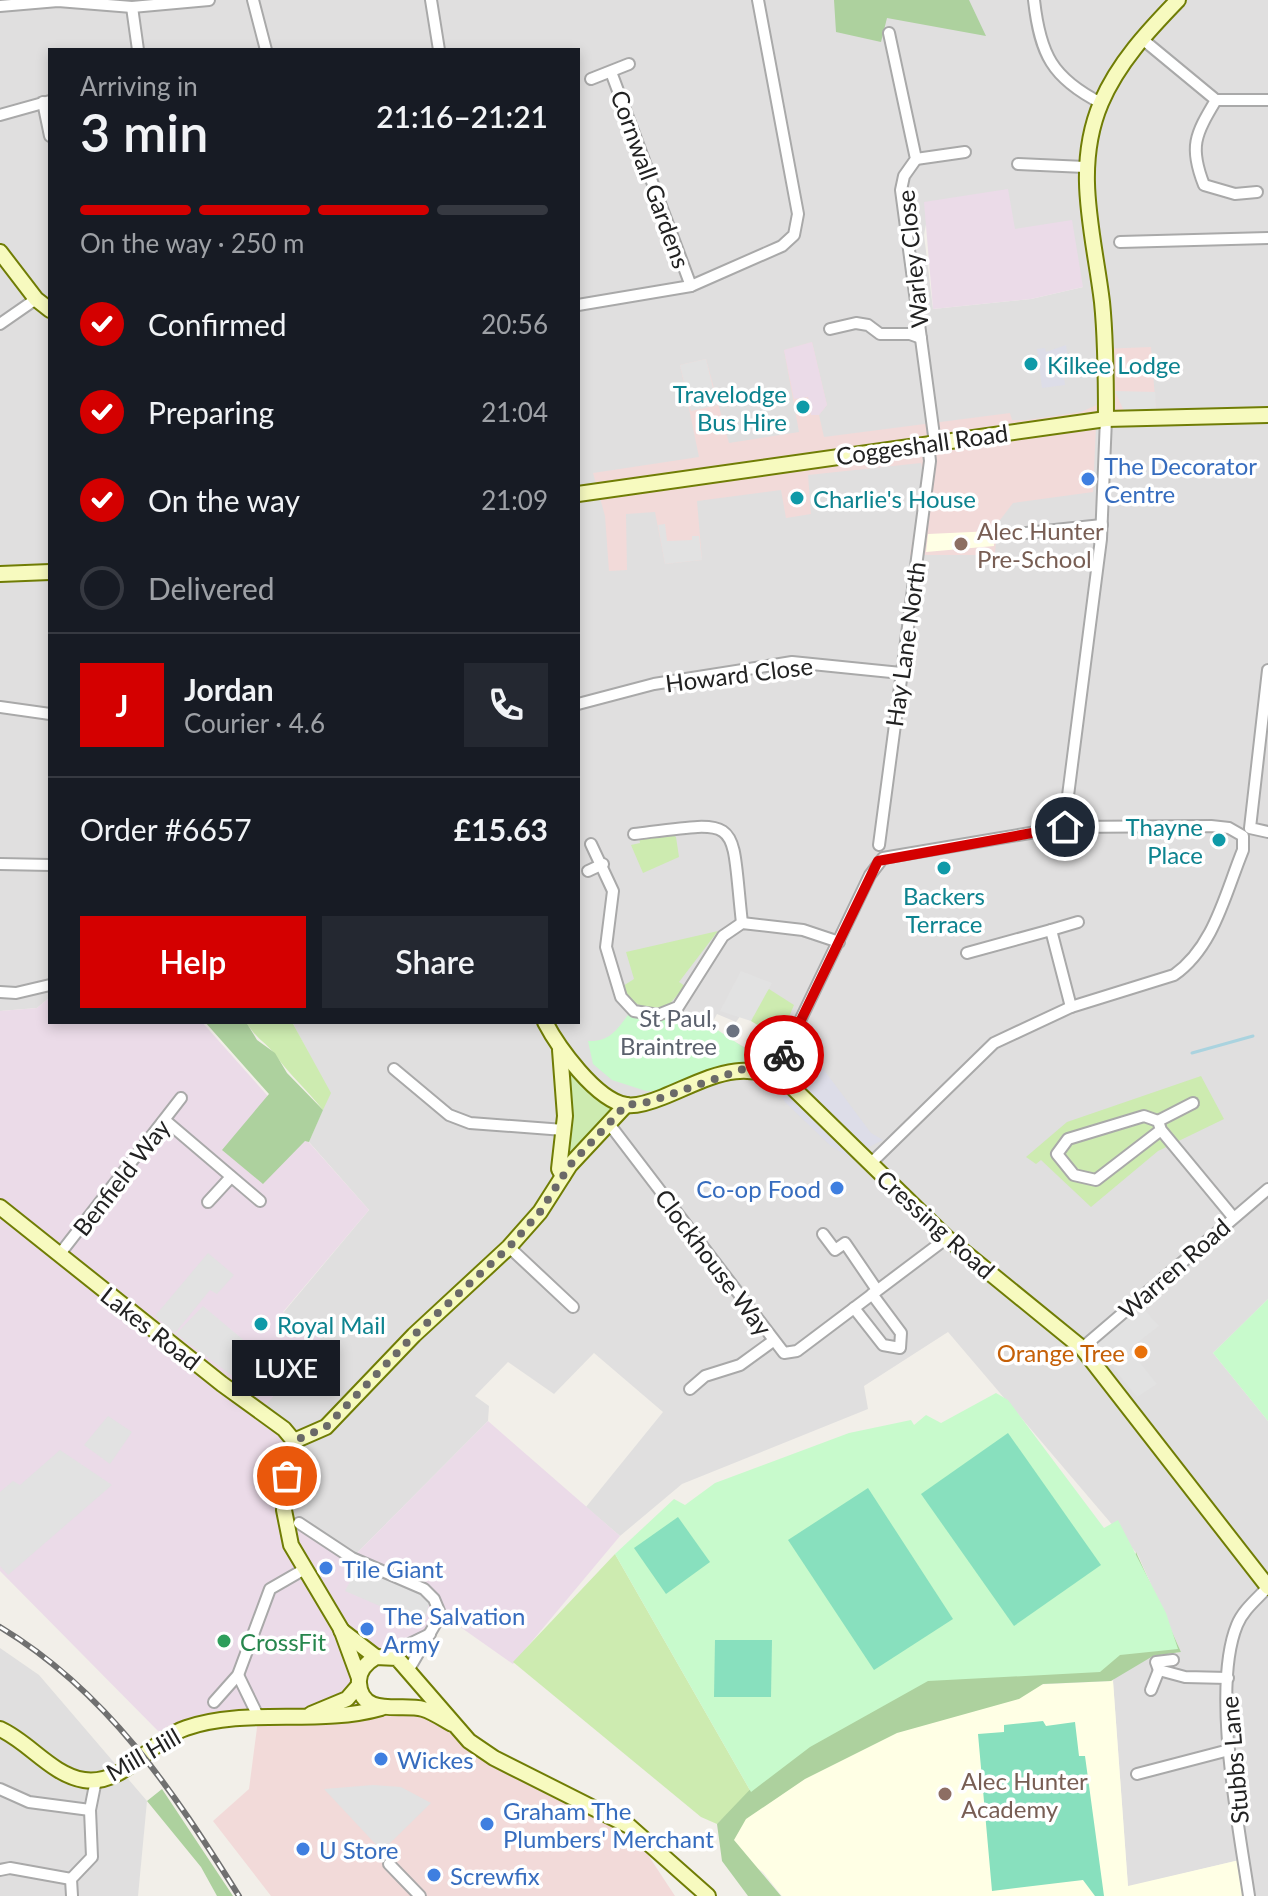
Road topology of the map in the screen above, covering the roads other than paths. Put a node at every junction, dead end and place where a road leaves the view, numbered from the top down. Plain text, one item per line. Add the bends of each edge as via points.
1 (209, 0) edge
2 (253, 0) edge
3 (431, 0) edge
4 (758, 0) edge
5 (1034, 0) edge
6 (1178, 0) edge
7 (184, 1) edge
8 (0, 6) edge
9 (132, 7) junction
10 (889, 33) dead end
11 (1141, 38) junction
12 (138, 48) edge
13 (265, 48) edge
14 (439, 48) edge
15 (629, 64) dead end
16 (611, 72) junction
17 (591, 79) dead end
18 (1216, 100) junction
19 (1268, 100) edge
20 (46, 102) edge
21 (1101, 103) junction
22 (0, 115) edge
23 (965, 152) dead end
24 (916, 159) junction
25 (1018, 164) dead end
26 (1085, 167) junction
27 (1257, 192) dead end
28 (1268, 238) edge
29 (1120, 242) dead end
30 (0, 252) edge
31 (691, 286) junction
32 (36, 299) junction
33 (580, 305) edge
34 (48, 308) edge
35 (0, 324) edge
36 (830, 329) dead end
37 (921, 338) junction
38 (1268, 415) edge
39 (1106, 419) junction
40 (931, 443) junction
41 (580, 494) edge
42 (1102, 525) junction
43 (1006, 535) dead end
44 (48, 572) edge
45 (0, 574) edge
46 (1268, 670) edge
47 (901, 673) junction
48 (580, 703) edge
49 (0, 707) edge
50 (48, 714) edge
51 (1065, 819) dead end
52 (1246, 832) junction
53 (1268, 832) edge
54 (634, 834) dead end
55 (591, 844) dead end
56 (879, 845) dead end
57 (0, 864) edge
58 (603, 864) junction
59 (48, 865) edge
60 (588, 871) dead end
61 (1078, 922) dead end
62 (742, 923) junction
63 (1051, 930) junction
64 (839, 942) junction
65 (967, 953) dead end
66 (47, 987) edge
67 (0, 992) edge
68 (1071, 1007) junction
69 (546, 1024) edge
70 (560, 1050) junction
71 (394, 1069) dead end
72 (774, 1075) junction
73 (181, 1098) dead end
74 (1193, 1103) dead end
75 (626, 1105) junction
76 (166, 1121) junction
77 (610, 1125) junction
78 (1160, 1126) junction
79 (564, 1130) junction
80 (870, 1164) junction
81 (563, 1176) junction
82 (231, 1177) junction
83 (1268, 1189) edge
84 (260, 1201) dead end
85 (208, 1202) dead end
86 (0, 1207) edge
87 (1233, 1217) junction
88 (823, 1234) dead end
89 (947, 1238) junction
90 (509, 1247) junction
91 (59, 1255) junction
92 (875, 1292) junction
93 (573, 1307) dead end
94 (854, 1308) junction
95 (773, 1341) junction
96 (1082, 1348) junction
97 (690, 1389) dead end
98 (294, 1441) junction
99 (299, 1523) dead end
100 (303, 1570) junction
101 (1268, 1587) edge
102 (341, 1629) junction
103 (430, 1634) junction
104 (381, 1656) junction
105 (1173, 1660) dead end
106 (1153, 1672) junction
107 (410, 1673) junction
108 (238, 1675) junction
109 (1228, 1678) junction
110 (359, 1682) junction
111 (1151, 1690) dead end
112 (214, 1702) dead end
113 (388, 1707) junction
114 (256, 1712) dead end
115 (300, 1718) junction
116 (452, 1724) junction
117 (0, 1729) edge
118 (1229, 1750) junction
119 (1137, 1774) dead end
120 (96, 1780) junction
121 (0, 1789) edge
122 (90, 1810) junction
123 (389, 1864) dead end
124 (0, 1870) edge
125 (685, 1875) junction
126 (71, 1879) junction
127 (72, 1896) edge
128 (420, 1896) edge
129 (693, 1896) edge
130 (708, 1896) edge
131 (1249, 1896) edge

1 - 7 street
2 - 13 street
3 - 14 street
4 - 31 street via 798,214 794,235 782,246
5 - 21 street via 1047,58 1061,78
6 - 11 street
7 - 9 street
8 - 9 street via 58,1
9 - 12 street
10 - 24 street, Warley Close
11 - 18 street
11 - 21 street
15 - 16 street, Cornwall Gardens
16 - 17 street, Cornwall Gardens
16 - 31 street, Cornwall Gardens
18 - 19 street
18 - 27 street via 1197,132 1194,159 1204,185 1235,194
20 - 22 street
21 - 26 street
23 - 24 street
24 - 37 street, Warley Close via 901,190
25 - 26 street
26 - 39 street via 1106,345
28 - 29 street
30 - 32 street
31 - 33 street
32 - 34 street
32 - 35 street
36 - 37 street via 856,323 880,334
37 - 40 street, Warley Close
38 - 39 street, Coggeshall Road
39 - 40 street, Coggeshall Road
39 - 42 street
40 - 41 street, Coggeshall Road
40 - 47 street, Hay Lane North
42 - 43 street
42 - 51 street
44 - 45 street
46 - 52 street
47 - 48 street, Howard Close via 792,662 654,684
47 - 56 street, Hay Lane North
49 - 50 street
52 - 53 street
52 - 64 street via 1211,826 1065,827 883,858 874,866
52 - 68 street via 1209,935 1187,966 1174,975
54 - 62 street via 708,825 725,830 733,841
55 - 58 street
57 - 59 street
58 - 60 street
58 - 62 street via 613,891 605,939 609,959 627,1006 641,1014 669,1013 683,1002 723,936
61 - 63 street
62 - 64 street via 803,930
63 - 65 street
63 - 68 street
64 - 72 street
66 - 67 street
68 - 80 street via 994,1043
69 - 70 street
70 - 75 street via 600,1091
70 - 79 street
71 - 79 street via 449,1115 470,1123
72 - 75 street via 746,1068
72 - 80 street, Cressing Road
73 - 76 street, Benfield Way
74 - 78 street
75 - 77 street
76 - 82 street
76 - 91 street, Benfield Way
77 - 81 street
77 - 95 street, Clockhouse Way
78 - 78 street via 1096,1180 1074,1175 1057,1154 1068,1139 1144,1116
78 - 87 street
79 - 81 street via 559,1169
80 - 89 street, Cressing Road
81 - 90 street
82 - 84 street
82 - 85 street
83 - 87 street, Warren Road
86 - 91 street, Lakes Road
87 - 96 street, Warren Road
88 - 92 street via 835,1250 845,1243
89 - 92 street, Clockhouse Way
89 - 96 street, Cressing Road
90 - 93 street
90 - 98 street via 326,1427
91 - 98 street, Lakes Road
92 - 94 street, Clockhouse Way
92 - 94 street via 901,1333 900,1348 883,1345
94 - 95 street, Clockhouse Way via 797,1351 784,1353
95 - 97 street via 740,1365 705,1376
96 - 101 street, Cressing Road
98 - 100 street via 284,1510
99 - 103 street via 352,1558 424,1589 439,1611
100 - 102 street
100 - 108 street via 270,1589
101 - 109 street, Stubbs Lane via 1237,1625
102 - 104 street
102 - 110 street
103 - 104 street
103 - 107 street
104 - 107 street via 397,1658
104 - 110 street via 368,1662
105 - 106 street via 1156,1662
106 - 109 street
106 - 111 street
107 - 113 street via 410,1691
107 - 116 street
108 - 112 street
108 - 114 street
109 - 118 street, Stubbs Lane
110 - 113 street via 369,1702
110 - 115 street, Mill Hill via 336,1705
113 - 115 street, Mill Hill
113 - 116 street via 424,1709
115 - 120 street, Mill Hill via 209,1722 187,1728 120,1772
116 - 125 street via 494,1758 629,1826
117 - 120 street, Mill Hill via 67,1775
118 - 119 street
118 - 131 street, Stubbs Lane
120 - 122 street
121 - 122 street via 29,1802
122 - 126 street via 92,1857
123 - 128 street
124 - 126 street
125 - 129 street
125 - 130 street
126 - 127 street

